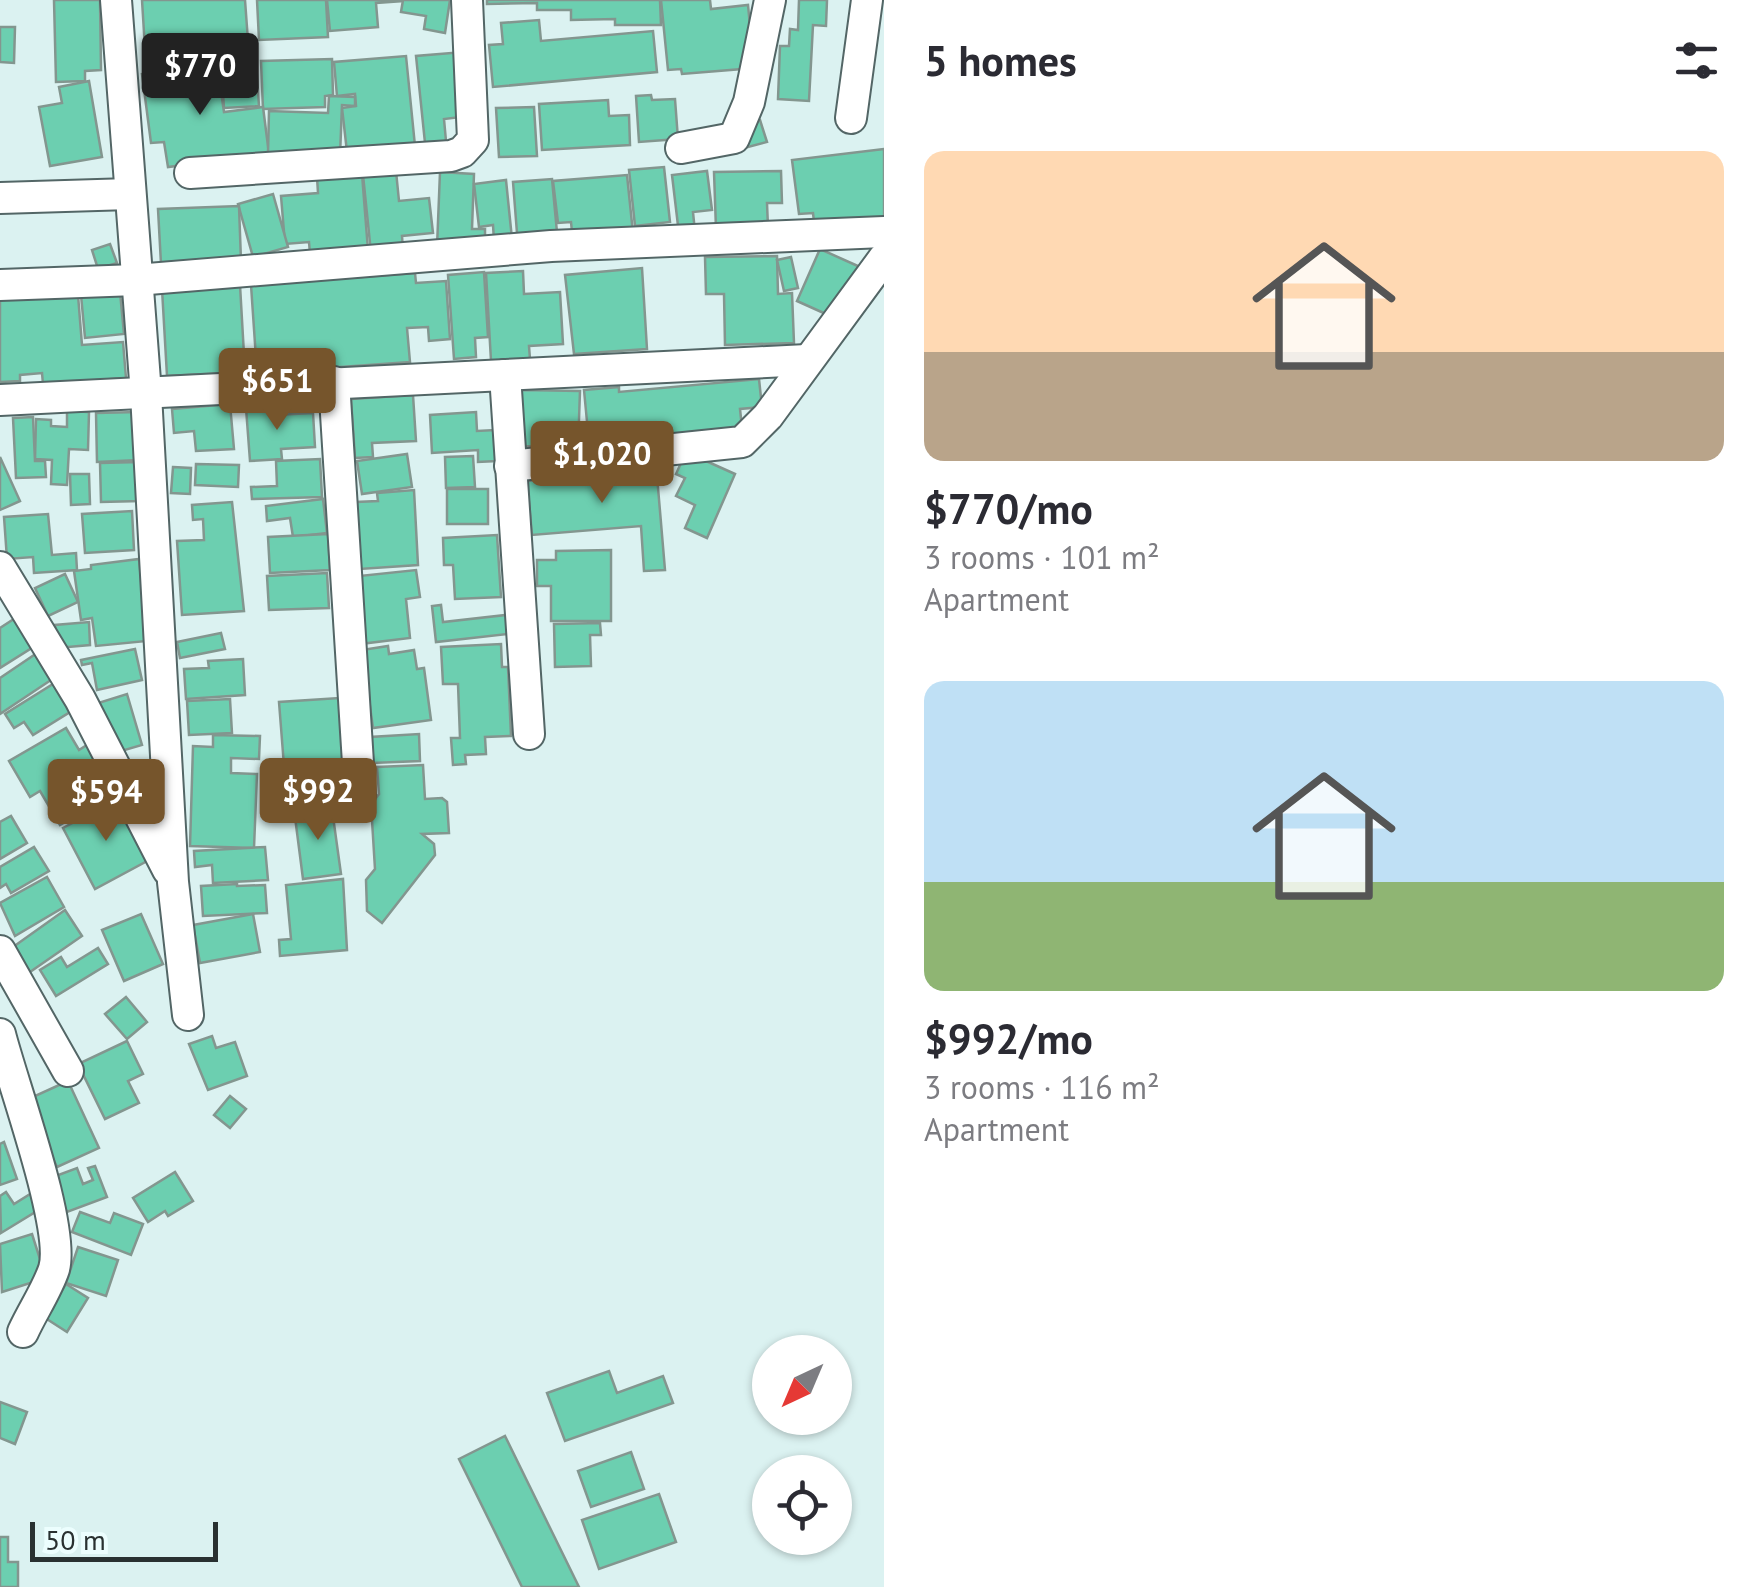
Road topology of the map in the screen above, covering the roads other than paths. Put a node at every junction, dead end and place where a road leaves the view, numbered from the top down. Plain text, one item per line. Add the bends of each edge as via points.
1 (116, 0) edge
2 (467, 0) edge
3 (770, 0) edge
4 (867, 0) edge
5 (851, 118) dead end
6 (682, 148) dead end
7 (190, 174) dead end
8 (130, 194) junction
9 (0, 198) edge
10 (884, 232) edge
11 (884, 258) edge
12 (136, 280) junction
13 (0, 285) edge
14 (807, 360) junction
15 (506, 375) junction
16 (334, 382) junction
17 (146, 394) junction
18 (0, 400) edge
19 (510, 466) junction
20 (0, 567) edge
21 (529, 734) dead end
22 (360, 795) dead end
23 (174, 882) junction
24 (0, 951) edge
25 (188, 1016) dead end
26 (0, 1034) edge
27 (68, 1072) dead end
28 (22, 1332) dead end

1 - 8 street
2 - 7 street via 473,140 462,152
3 - 6 street via 750,102 734,138
4 - 5 street
8 - 9 street
8 - 12 street
10 - 12 street via 551,246
11 - 14 street
12 - 13 street
12 - 17 street
14 - 15 street
14 - 19 street via 742,442
15 - 16 street
15 - 19 street
16 - 17 street
16 - 22 street
17 - 18 street
17 - 23 street
19 - 21 street
20 - 23 street via 80,700
23 - 25 street
24 - 27 street
26 - 28 street via 54,1236 54,1267

